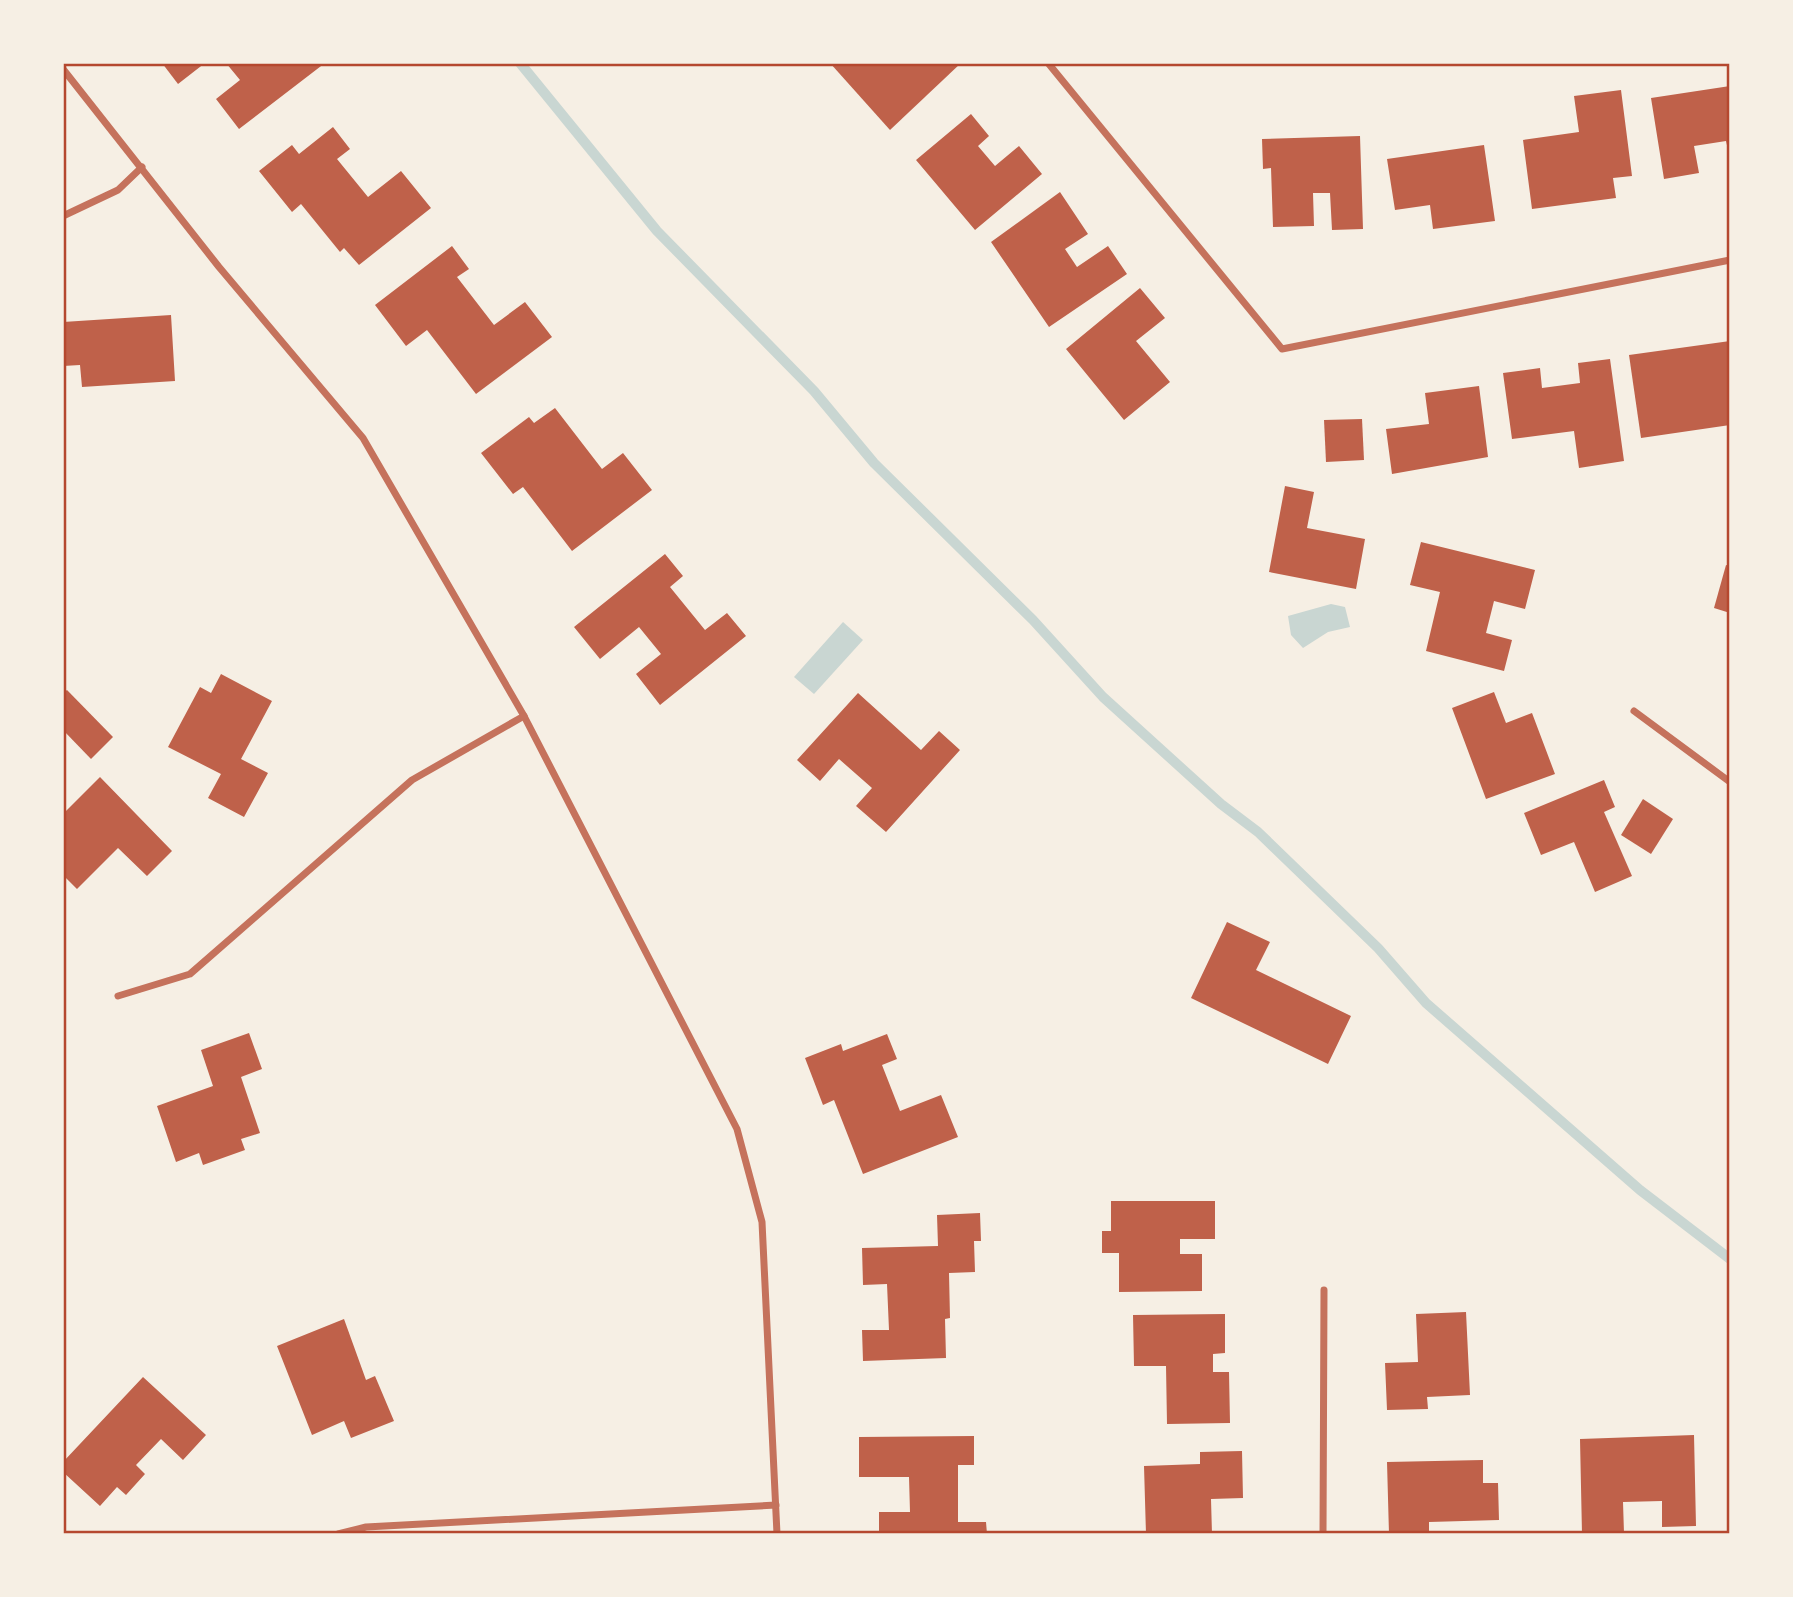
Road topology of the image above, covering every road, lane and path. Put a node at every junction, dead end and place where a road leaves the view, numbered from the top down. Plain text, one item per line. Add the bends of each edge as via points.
1 (1048, 63) edge
2 (63, 69) edge
3 (142, 167) junction
4 (63, 216) edge
5 (1730, 260) edge
6 (1634, 712) dead end
7 (524, 716) junction
8 (1730, 782) edge
9 (118, 996) dead end
10 (1324, 1290) dead end
11 (776, 1505) junction
12 (338, 1534) edge
13 (777, 1534) edge
14 (1323, 1534) edge

1 - 5 street via 1282,349
2 - 3 street
3 - 4 street via 118,190
3 - 7 street via 219,267 363,438
6 - 8 street
7 - 9 street via 412,780 190,974
7 - 11 street via 737,1129 762,1222
10 - 14 street
11 - 12 street via 366,1527
11 - 13 street

